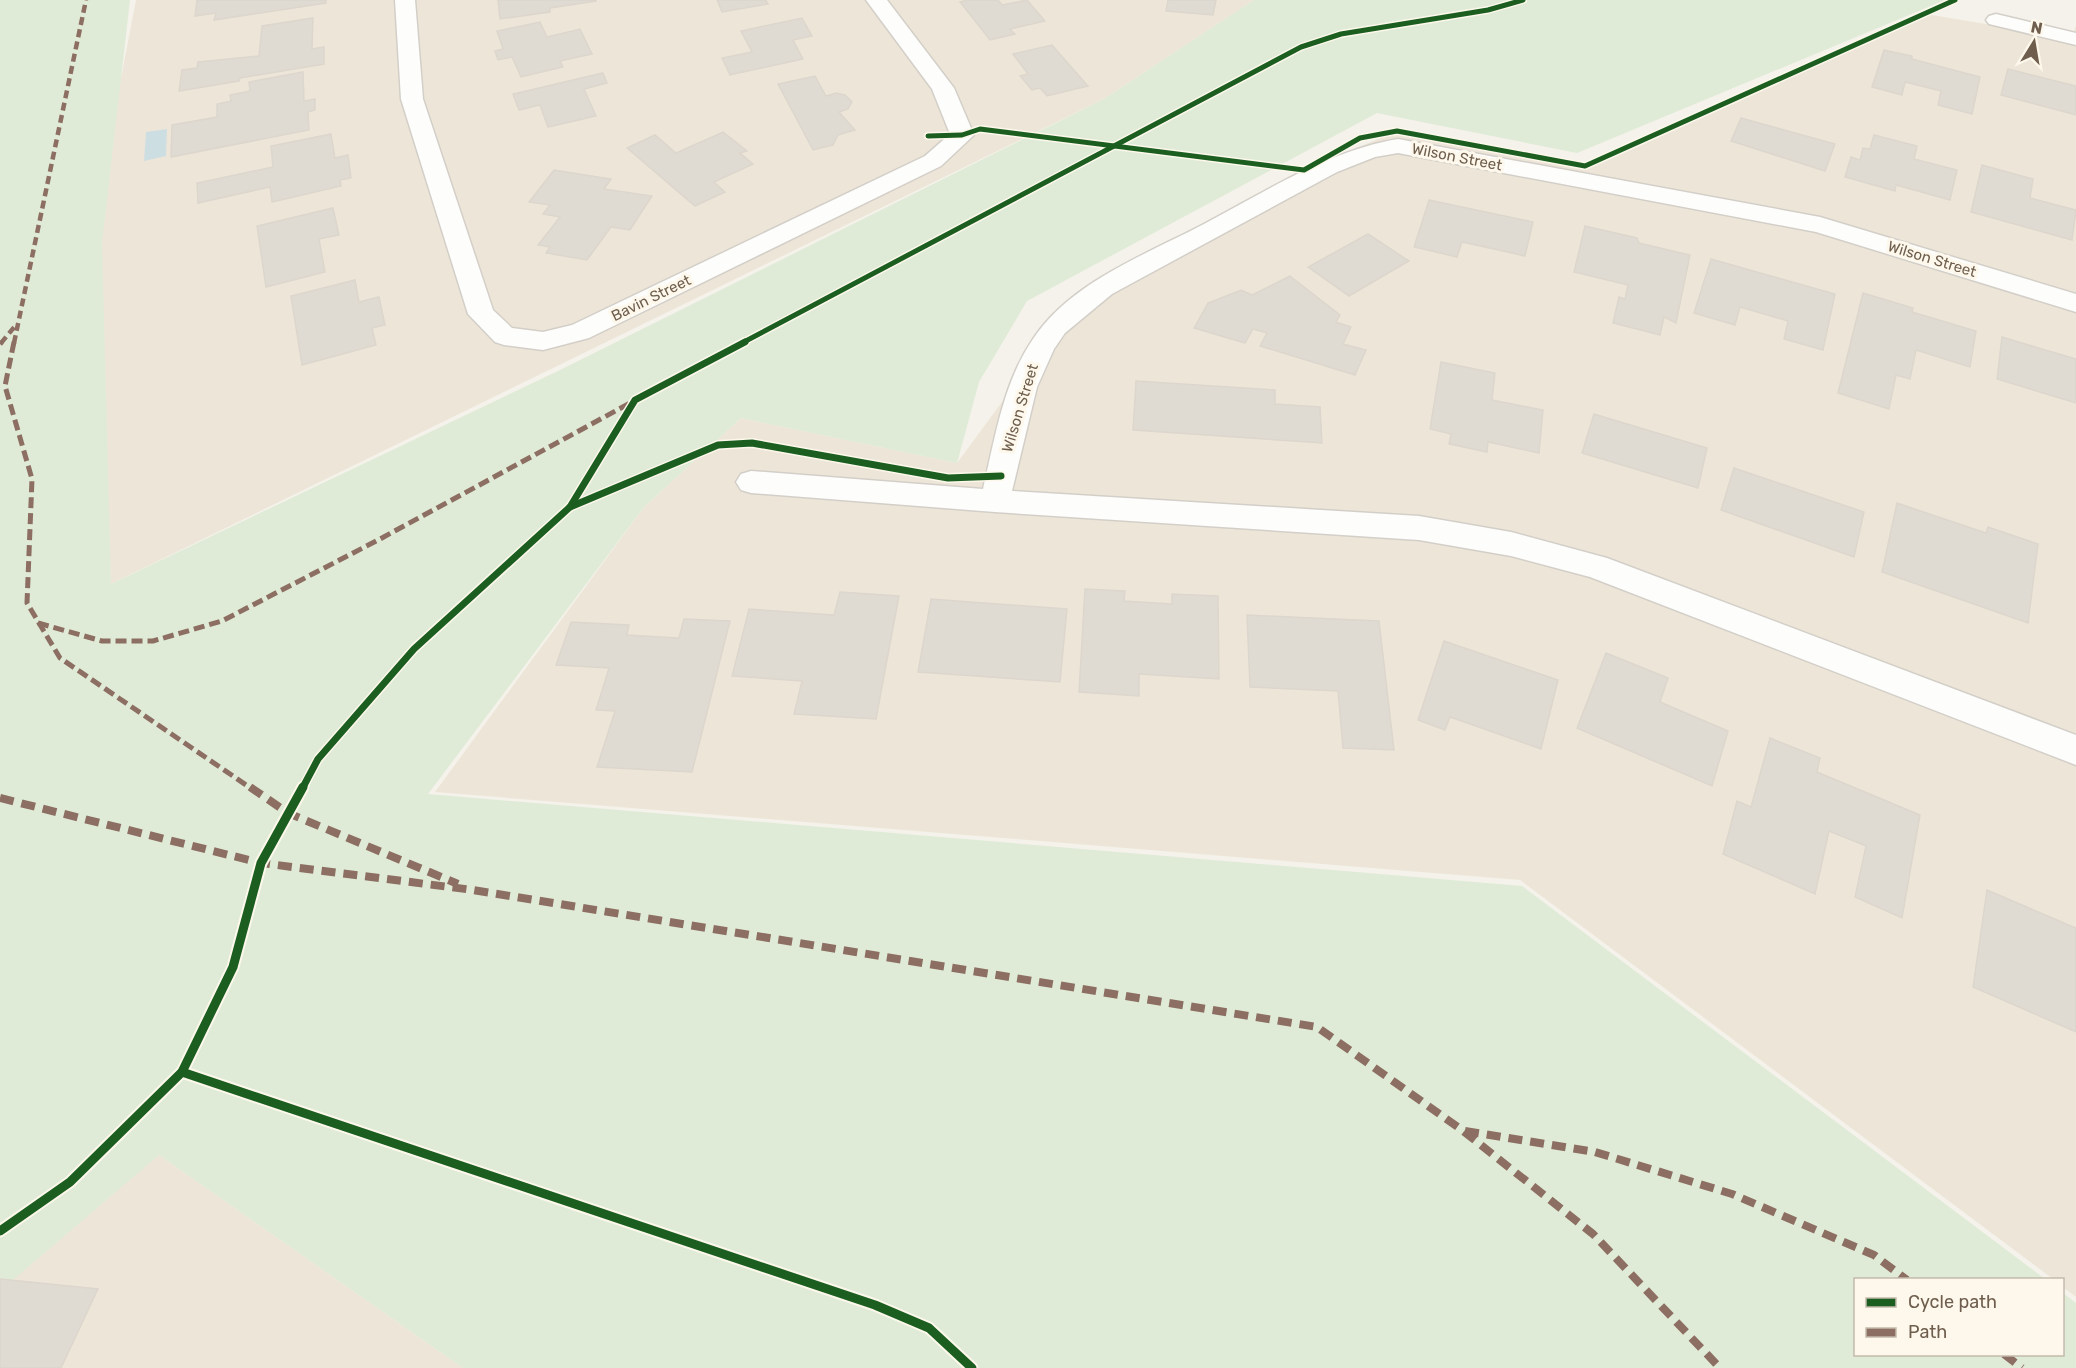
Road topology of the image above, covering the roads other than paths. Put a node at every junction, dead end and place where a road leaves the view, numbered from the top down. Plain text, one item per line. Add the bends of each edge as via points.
1 (405, 0) edge
2 (876, 0) edge
3 (1996, 20) dead end
4 (2076, 39) edge
5 (2076, 303) edge
6 (751, 482) dead end
7 (995, 501) junction
8 (2076, 750) edge

1 - 2 street, Bavin Street via 412,99 481,314 504,336 543,341 580,332 933,161 962,135 944,88
3 - 4 street
5 - 7 street, Wilson Street via 1820,225 1398,146 1329,167 1103,288 1076,309 1055,329 1033,360
6 - 7 street
7 - 8 street via 1419,528 1511,544 1596,567

